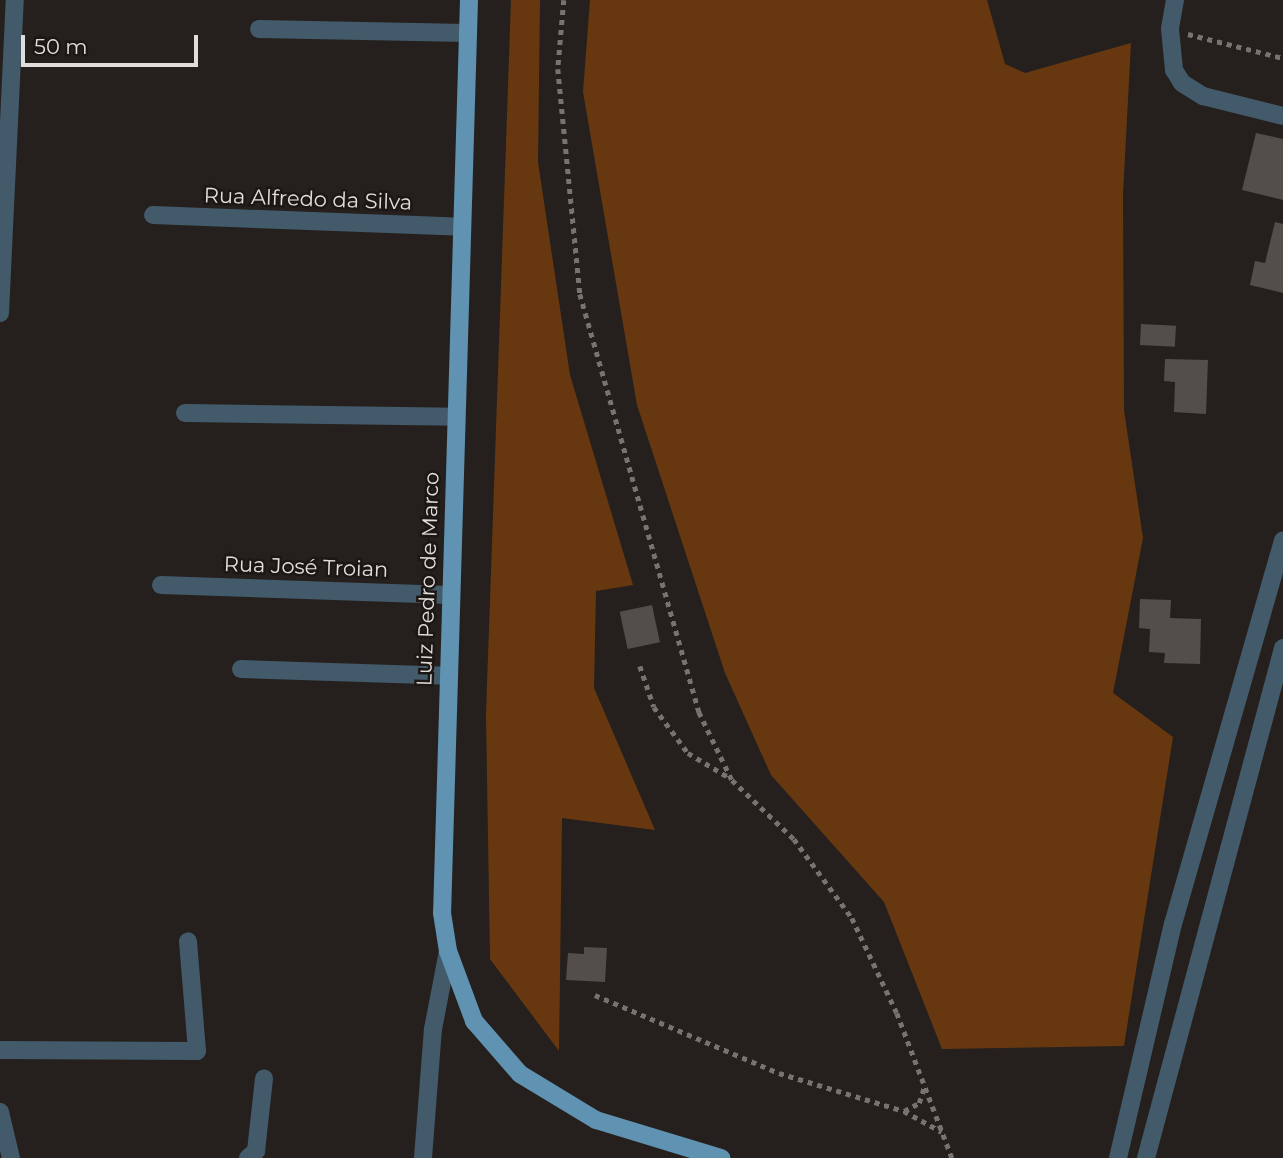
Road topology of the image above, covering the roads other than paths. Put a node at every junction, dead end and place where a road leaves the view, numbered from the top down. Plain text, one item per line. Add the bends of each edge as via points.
1 (15, 0) edge
2 (469, 0) edge
3 (1175, 0) edge
4 (259, 29) dead end
5 (467, 33) junction
6 (1283, 116) edge
7 (153, 215) dead end
8 (462, 227) junction
9 (0, 313) edge
10 (185, 413) dead end
11 (456, 416) junction
12 (1283, 540) edge
13 (161, 585) dead end
14 (450, 595) junction
15 (1283, 648) edge
16 (242, 669) dead end
17 (448, 676) junction
18 (188, 941) dead end
19 (448, 951) junction
20 (0, 1050) edge
21 (264, 1078) dead end
22 (0, 1115) edge
23 (701, 1155) edge
24 (11, 1158) edge
25 (248, 1158) edge
26 (423, 1158) edge
27 (721, 1158) edge
28 (1118, 1158) edge
29 (1146, 1158) edge

1 - 9 street
2 - 5 main road, Luiz Pedro de Marco
3 - 6 street via 1170,29 1174,70 1190,91
4 - 5 street
5 - 8 main road, Luiz Pedro de Marco
7 - 8 street, Rua Alfredo da Silva
8 - 11 main road, Luiz Pedro de Marco
10 - 11 street
11 - 14 main road, Luiz Pedro de Marco
12 - 28 street via 1173,925
13 - 14 street, Rua José Troian
14 - 17 main road, Luiz Pedro de Marco
15 - 29 street
16 - 17 street
17 - 19 main road, Luiz Pedro de Marco via 442,913
18 - 20 street via 197,1051
19 - 23 main road via 474,1021 520,1074 596,1120
19 - 26 street, Luiz Pedro de Marco via 433,1029
21 - 25 street via 257,1151
22 - 24 street
23 - 27 main road

